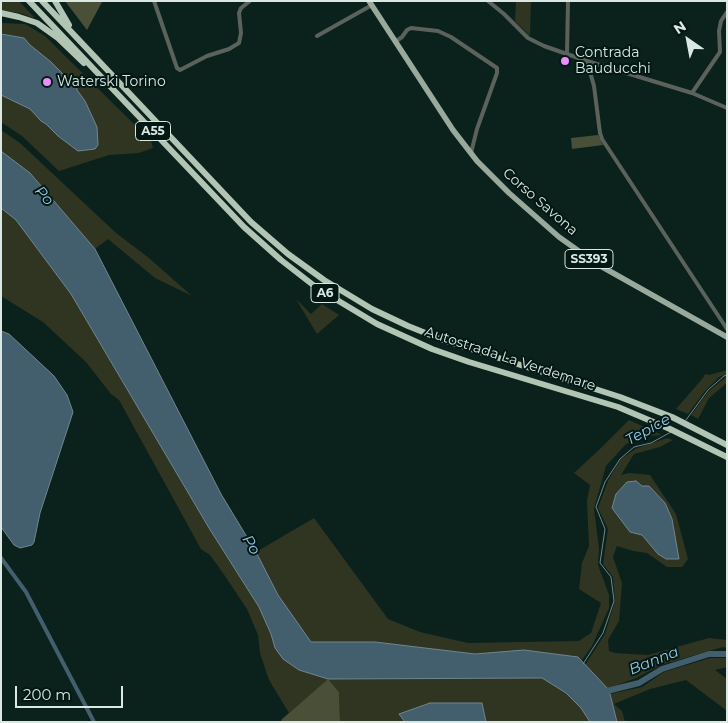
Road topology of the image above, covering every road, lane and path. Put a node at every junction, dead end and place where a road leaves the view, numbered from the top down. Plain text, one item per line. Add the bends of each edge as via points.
1 (29, 1) edge
2 (42, 1) edge
3 (54, 1) edge
4 (154, 1) edge
5 (250, 1) edge
6 (488, 1) edge
7 (568, 1) edge
8 (371, 3) edge
9 (727, 12) edge
10 (1, 13) edge
11 (73, 33) junction
12 (317, 36) dead end
13 (395, 42) junction
14 (567, 54) junction
15 (587, 61) junction
16 (100, 75) junction
17 (692, 93) junction
18 (727, 108) edge
19 (471, 154) junction
20 (213, 182) joint
21 (207, 187) joint
22 (727, 330) edge
23 (727, 337) edge
24 (727, 445) edge
25 (727, 457) edge

1 - 16 highway, A55
2 - 11 highway, A55
3 - 11 highway
4 - 5 street via 180,70 239,43 239,13
6 - 14 street via 528,38
7 - 14 street
8 - 12 street
8 - 13 main road, Corso Savona / SS393
9 - 17 street via 719,31 720,52
10 - 16 highway via 19,16 42,26
11 - 20 highway, A55
13 - 19 main road, Corso Savona / SS393
13 - 19 street via 411,28 438,31 497,68
14 - 15 street
15 - 17 street
15 - 22 street via 602,139
16 - 21 highway, A55
17 - 18 street
19 - 23 main road, Corso Savona / SS393 via 532,215 574,248
20 - 24 highway, Autostrada La Verdemare / A6 via 251,222 288,254 372,309 443,340 590,386 672,417
21 - 25 highway, Autostrada La Verdemare / A6 via 281,260 317,288 377,324 468,362 594,399 664,426

